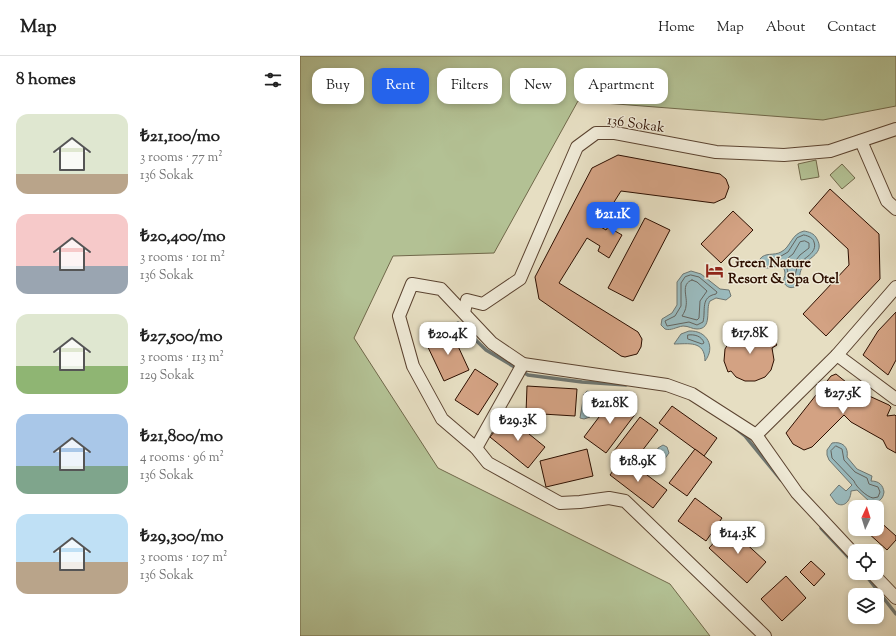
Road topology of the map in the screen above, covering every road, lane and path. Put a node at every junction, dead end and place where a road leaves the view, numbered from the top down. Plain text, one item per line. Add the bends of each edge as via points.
1 (896, 129) edge
2 (861, 140) junction
3 (896, 209) edge
4 (896, 288) edge
5 (464, 312) junction
6 (837, 355) junction
7 (523, 364) junction
8 (896, 399) edge
9 (756, 435) junction
10 (476, 448) junction
11 (848, 547) edge
12 (879, 580) edge
13 (896, 598) edge
14 (765, 636) edge

1 - 2 street, 136 Sokak
2 - 3 street via 887,201
2 - 5 street, 136 Sokak via 830,151 784,155 716,152 615,133 596,133 578,147 520,279 483,304 467,300
4 - 6 street
5 - 7 street via 492,343
5 - 10 street via 441,289 412,284 399,316 413,366 442,419
6 - 8 street
6 - 9 street
7 - 9 street via 667,385 692,394
7 - 10 street
9 - 11 street via 797,492
10 - 14 street via 488,463 560,503 609,498 625,501
12 - 13 street

